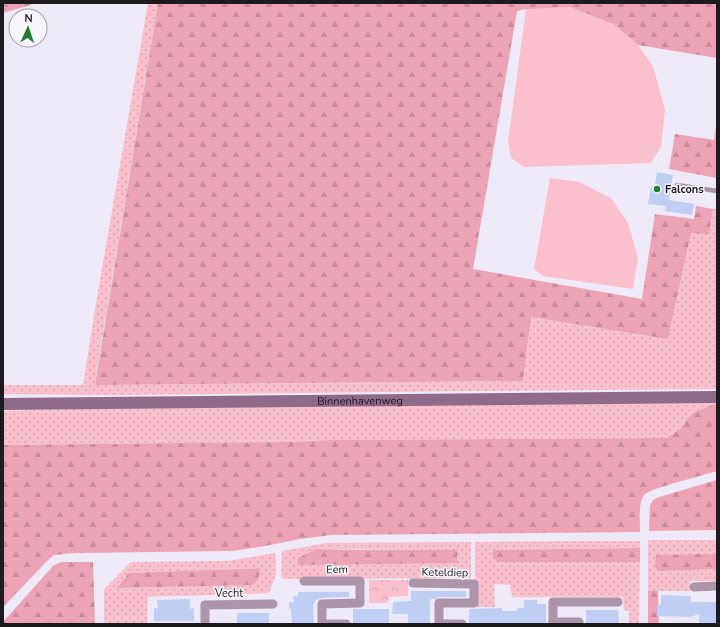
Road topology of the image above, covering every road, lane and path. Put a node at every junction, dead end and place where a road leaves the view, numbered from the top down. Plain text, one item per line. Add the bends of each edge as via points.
1 (677, 185) dead end
2 (717, 191) edge
3 (717, 397) edge
4 (3, 404) edge
5 (304, 581) dead end
6 (413, 583) dead end
7 (717, 586) edge
8 (694, 587) dead end
9 (618, 602) dead end
10 (273, 604) dead end
11 (579, 622) dead end
12 (553, 623) edge
13 (205, 624) edge
14 (322, 624) edge
15 (346, 624) edge
16 (439, 624) edge
17 (462, 624) edge

1 - 2 lane
3 - 4 street, Binnenhavenweg
5 - 14 street, Eem via 360,581 360,603 322,604
6 - 16 street, Keteldiep via 474,584 474,603 439,603
7 - 8 street
9 - 12 street via 553,602
10 - 13 street, Vecht via 205,605
11 - 12 street
14 - 15 street, Eem
16 - 17 street, Keteldiep

